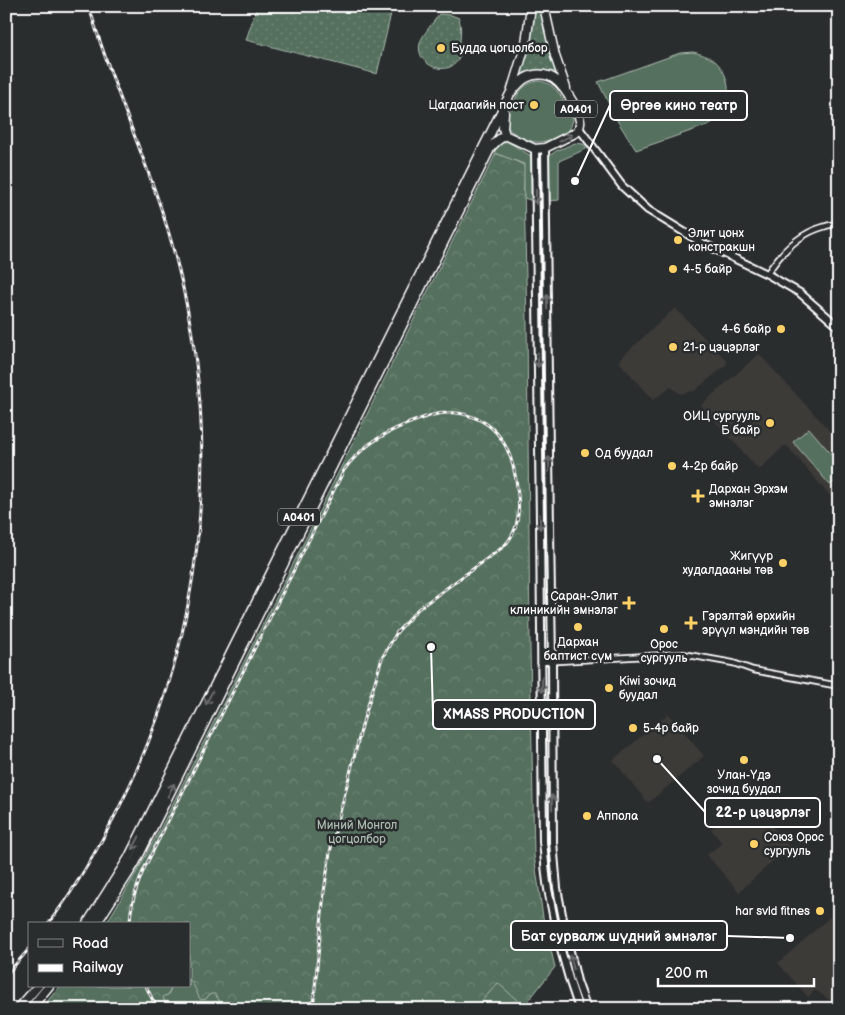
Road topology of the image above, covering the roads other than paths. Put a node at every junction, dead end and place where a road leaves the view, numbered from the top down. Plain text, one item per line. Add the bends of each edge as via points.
1 (531, 6) edge
2 (544, 6) edge
3 (510, 94) junction
4 (568, 94) junction
5 (504, 106) junction
6 (579, 128) junction
7 (505, 135) junction
8 (535, 148) junction
9 (545, 148) junction
10 (839, 224) edge
11 (768, 274) junction
12 (839, 326) edge
13 (541, 662) junction
14 (552, 662) junction
15 (839, 686) edge
16 (88, 922) edge
17 (97, 922) edge
18 (36, 988) edge
19 (48, 988) edge
20 (18, 1009) edge
21 (30, 1009) edge
22 (579, 1009) edge
23 (587, 1009) edge

1 - 3 highway, A0401 via 526,43
2 - 4 highway, A0401 via 555,56
3 - 4 highway, A0401 via 526,78 537,75 555,79
3 - 5 highway, A0401
4 - 6 highway, A0401 via 578,115
5 - 7 highway, A0401
5 -> 16 highway, A0401 via 128,859
9 -> 6 highway, A0401
6 - 11 main road via 622,186 648,210 702,243
7 - 8 highway, A0401
17 -> 7 highway, A0401 via 135,863 491,147
8 - 9 highway, A0401
8 -> 13 main road
14 -> 9 main road
10 - 11 street via 814,229 793,241
11 - 12 main road via 800,293
13 - 14 street
13 -> 22 main road via 543,842 556,930
14 - 15 street via 683,654
23 -> 14 main road via 577,981 556,878 552,798
18 - 20 highway
19 - 21 highway

